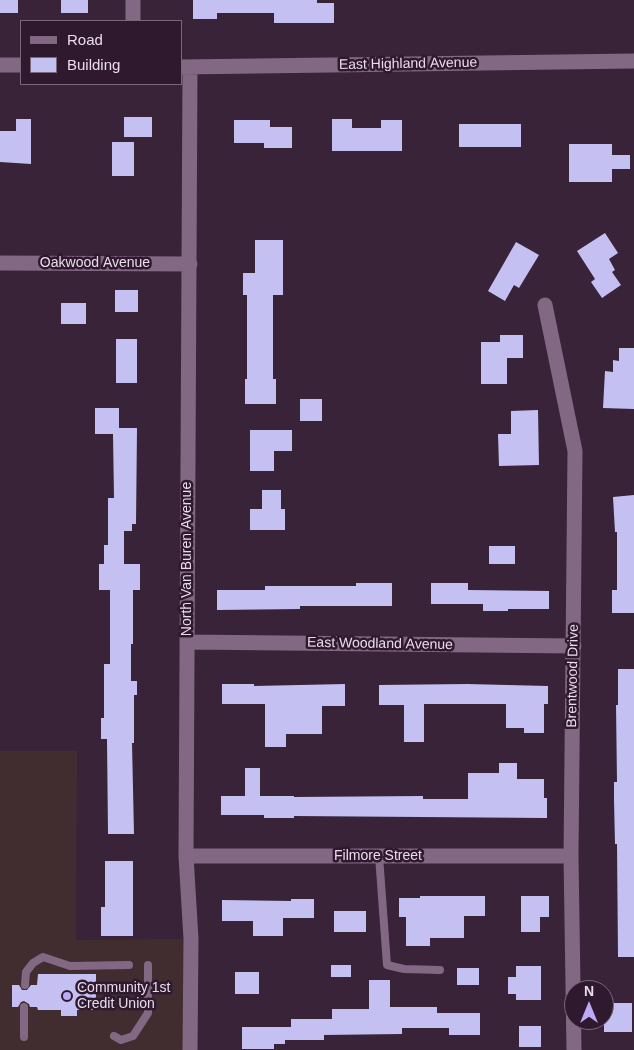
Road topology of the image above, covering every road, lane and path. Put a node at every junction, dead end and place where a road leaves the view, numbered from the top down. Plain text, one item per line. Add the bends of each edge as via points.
1 (132, 0) edge
2 (133, 20) edge
3 (634, 61) edge
4 (0, 65) edge
5 (20, 65) edge
6 (185, 67) edge
7 (0, 263) edge
8 (190, 264) junction
9 (544, 305) dead end
10 (187, 642) junction
11 (574, 646) junction
12 (186, 856) junction
13 (379, 856) junction
14 (571, 856) junction
15 (129, 965) dead end
16 (148, 965) dead end
17 (440, 970) dead end
18 (24, 986) dead end
19 (24, 1007) dead end
20 (24, 1036) dead end
21 (114, 1036) dead end
22 (190, 1050) edge
23 (574, 1050) edge

1 - 2 street
3 - 6 street, East Highland Avenue
4 - 5 street
6 - 8 street, North Van Buren Avenue
7 - 8 street, Oakwood Avenue
8 - 10 street, North Van Buren Avenue
9 - 11 street, Brentwood Drive via 575,451
10 - 11 street, East Woodland Avenue
10 - 12 street, North Van Buren Avenue
11 - 14 street, Brentwood Drive
12 - 13 street, Filmore Street
12 - 22 street, North Van Buren Avenue via 191,939
13 - 14 street, Filmore Street
13 - 17 lane via 387,965
14 - 23 street, Brentwood Drive
15 - 18 lane via 70,966 43,957 26,972
16 - 21 lane via 148,1013 132,1036 121,1040
19 - 20 lane

